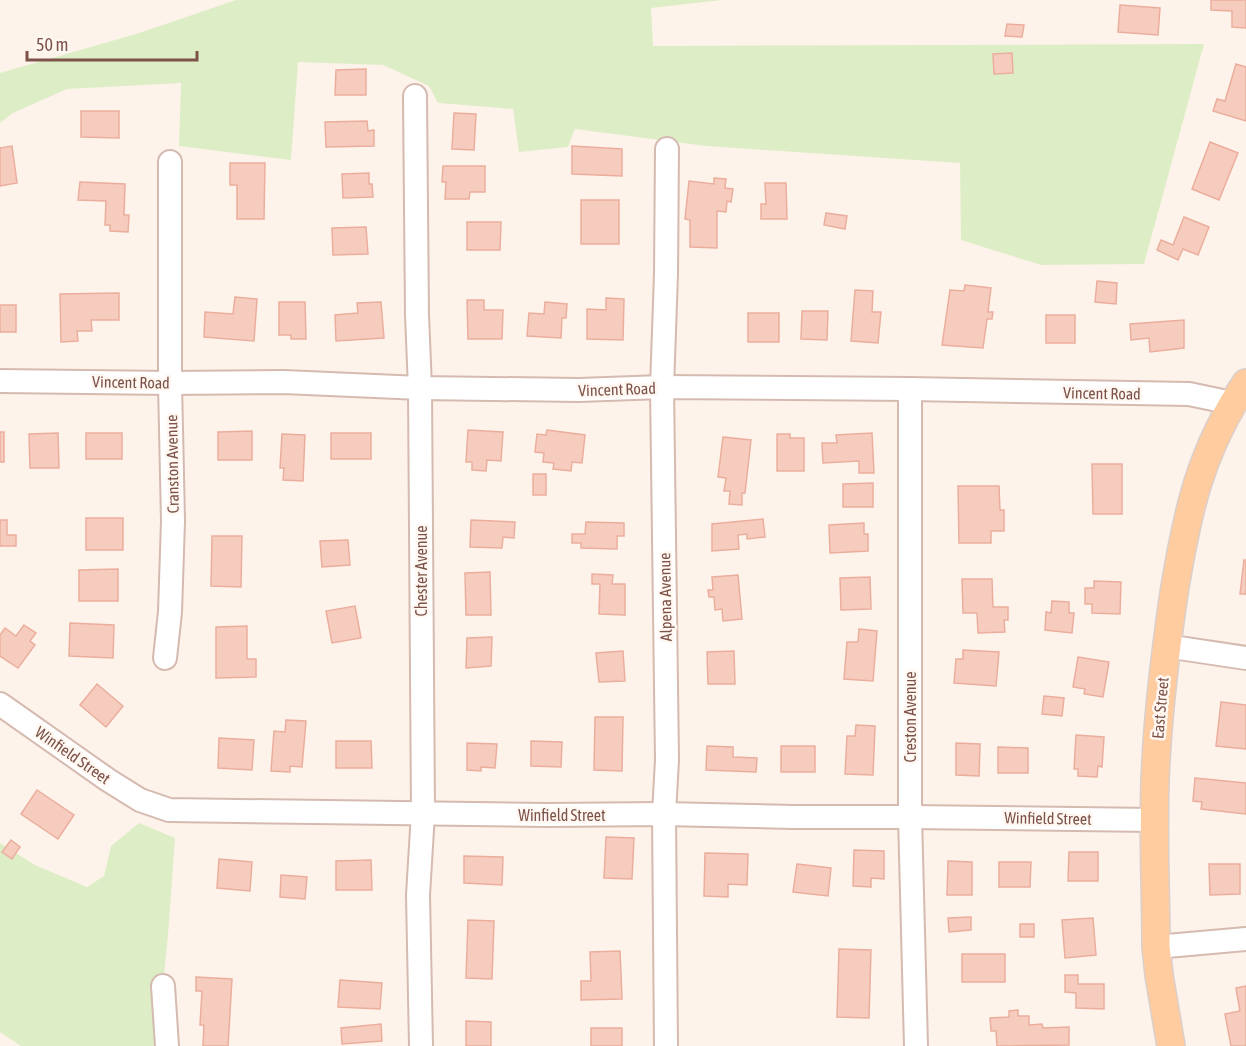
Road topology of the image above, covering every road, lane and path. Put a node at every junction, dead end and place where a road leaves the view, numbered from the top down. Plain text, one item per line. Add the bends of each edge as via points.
1 (415, 96) dead end
2 (667, 148) dead end
3 (170, 162) dead end
4 (0, 381) edge
5 (170, 383) junction
6 (662, 387) junction
7 (420, 388) junction
8 (910, 389) junction
9 (1239, 393) edge
10 (1166, 646) junction
11 (165, 658) dead end
12 (1246, 658) edge
13 (0, 704) edge
14 (423, 813) junction
15 (664, 814) junction
16 (910, 817) junction
17 (1155, 820) junction
18 (1246, 939) edge
19 (1156, 947) junction
20 (163, 986) dead end
21 (167, 1046) edge
22 (421, 1046) edge
23 (666, 1046) edge
24 (916, 1046) edge
25 (1171, 1046) edge

1 - 7 street, Chester Avenue
2 - 6 street, Alpena Avenue
3 - 5 street, Cranston Avenue
4 - 5 street, Vincent Road
5 - 7 street, Vincent Road via 284,382
5 - 11 street, Cranston Avenue via 173,521
6 - 7 street, Vincent Road
6 - 8 street, Vincent Road
6 - 15 street, Alpena Avenue via 667,760
7 - 14 street, Chester Avenue
8 - 9 street, Vincent Road
8 - 16 street, Creston Avenue
9 - 10 main road, East Street via 1220,426 1191,501
10 - 12 street
10 - 17 main road, East Street
13 - 14 street, Winfield Street via 116,785 140,800 169,810
14 - 15 street, Winfield Street
14 - 22 street, Chester Avenue via 418,894
15 - 16 street, Winfield Street
15 - 23 street, Alpena Avenue
16 - 17 street, Winfield Street
16 - 24 street, Creston Avenue
17 - 19 main road, East Street
18 - 19 street
19 - 25 main road, East Street
20 - 21 street

